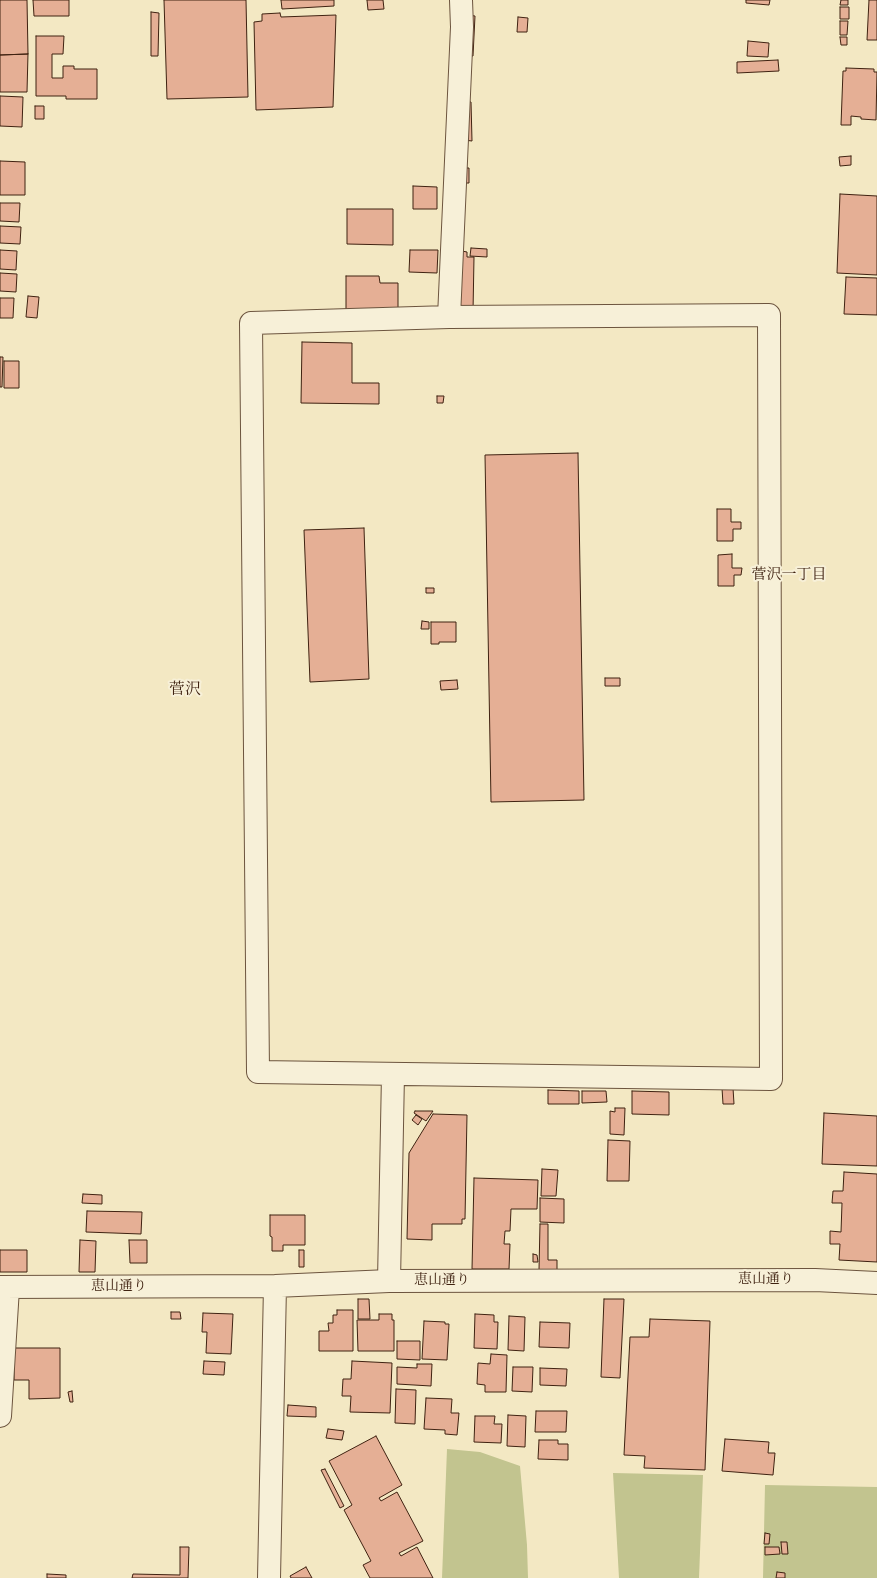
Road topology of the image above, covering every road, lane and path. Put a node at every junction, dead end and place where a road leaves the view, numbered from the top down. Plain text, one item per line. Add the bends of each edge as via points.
1 (461, 0) edge
2 (449, 316) junction
3 (393, 1074) junction
4 (390, 1281) junction
5 (877, 1283) edge
6 (275, 1286) junction
7 (4, 1288) edge
8 (0, 1416) edge
9 (269, 1578) edge

1 - 2 street via 462,27
2 - 3 street via 251,323 258,1072
2 - 3 street via 769,315 771,1079
3 - 4 street
4 - 5 street, 恵山通り via 814,1280
4 - 6 street, 恵山通り
6 - 7 street, 恵山通り
6 - 9 street
7 - 8 street

